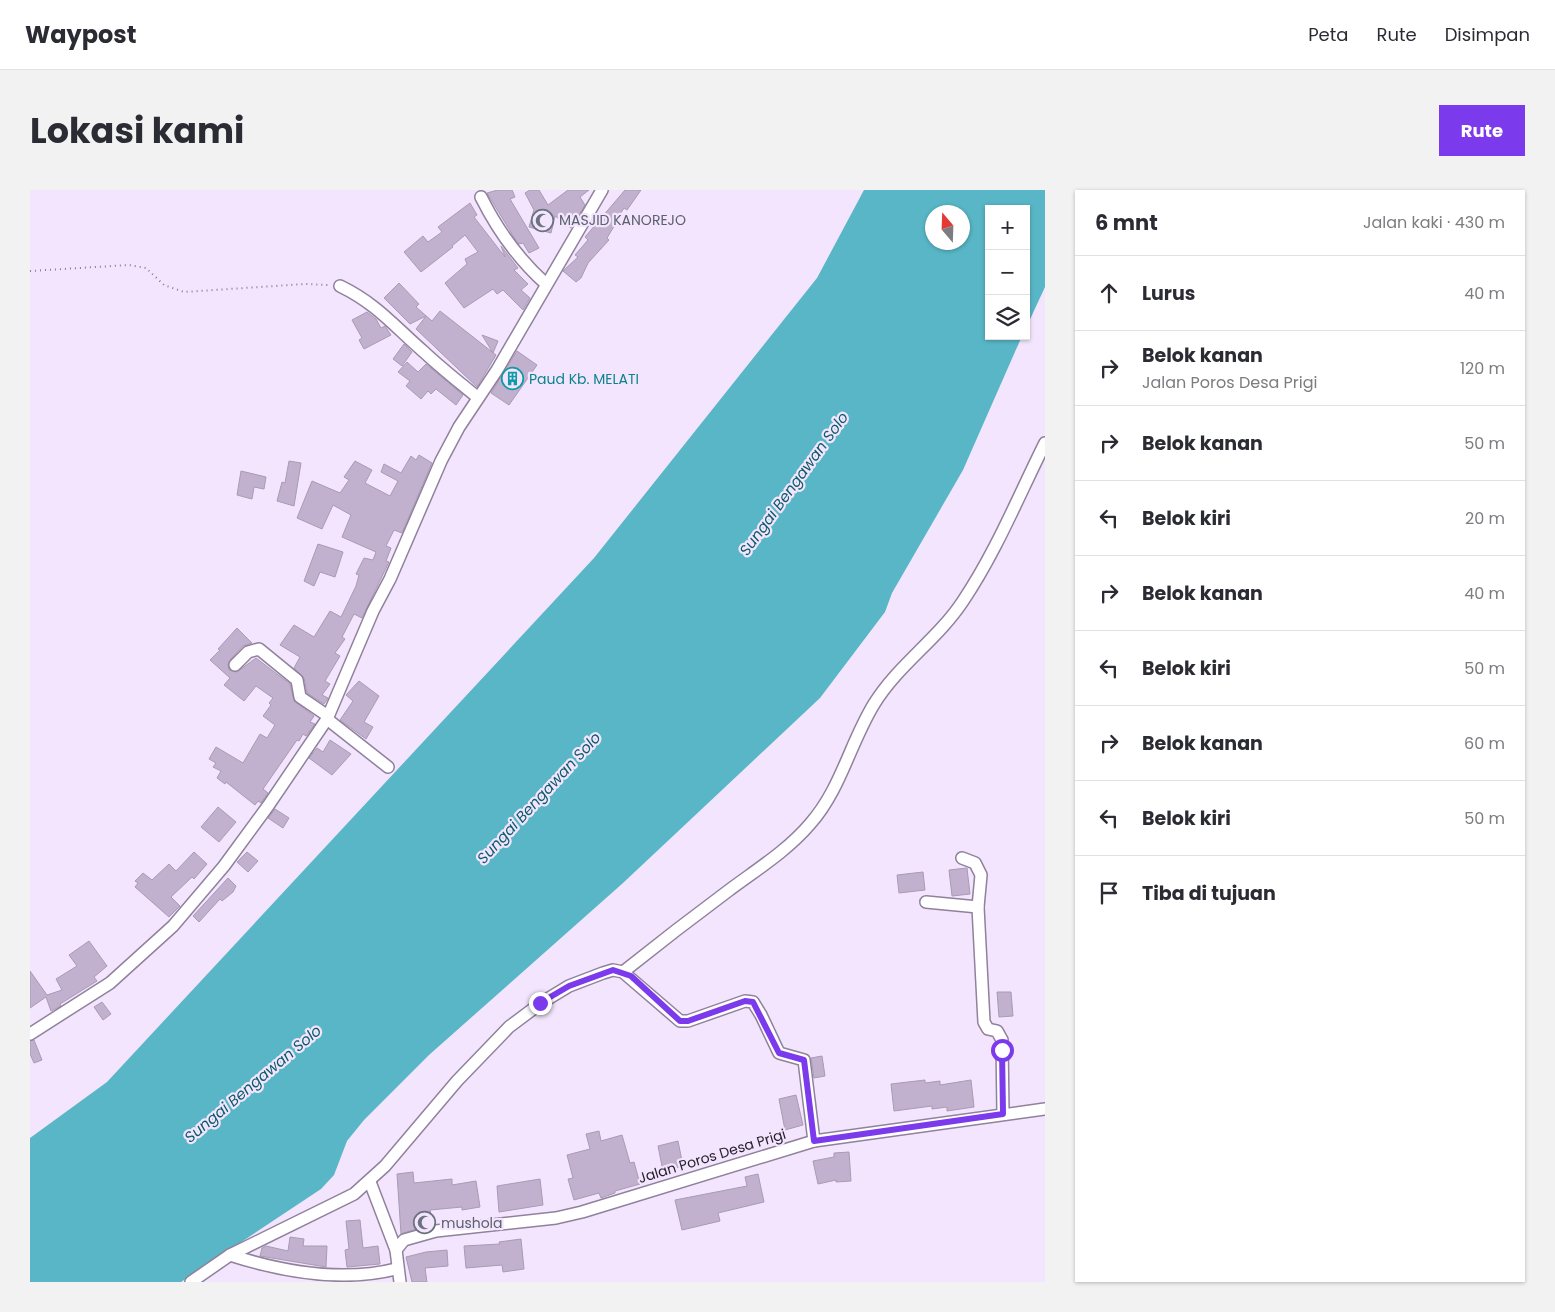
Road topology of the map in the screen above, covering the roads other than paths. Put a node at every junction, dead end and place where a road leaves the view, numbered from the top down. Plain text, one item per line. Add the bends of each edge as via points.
1 (602, 190) edge
2 (481, 197) dead end
3 (546, 284) junction
4 (340, 286) road end
5 (477, 396) junction
6 (1045, 443) edge
7 (235, 665) dead end
8 (327, 717) junction
9 (388, 767) dead end
10 (962, 858) dead end
11 (926, 902) dead end
12 (978, 908) junction
13 (623, 972) junction
14 (30, 1034) edge
15 (1045, 1109) edge
16 (1003, 1114) junction
17 (814, 1141) junction
18 (370, 1182) junction
19 (396, 1250) junction
20 (230, 1255) junction
21 (396, 1269) junction
22 (191, 1282) edge
23 (400, 1282) edge

1 - 3 street
2 - 3 street via 511,247
3 - 5 street via 497,370
4 - 5 street via 380,310 423,352
5 - 8 street via 441,461 414,528 373,611
6 - 13 street via 963,601 875,702 862,724 840,778 810,824 784,850
7 - 8 street via 248,652 259,648 297,680 300,697
8 - 9 street
8 - 14 street via 224,866 173,926 110,983
10 - 12 street via 975,863 981,875
11 - 12 street
12 - 16 street via 984,1022 988,1029 997,1031 1002,1040
13 - 17 street via 680,1021 745,1001 753,1002 779,1053 804,1060
13 - 18 street via 613,970 569,986 540,1003 510,1027 457,1081
15 - 16 street, Jalan Poros Desa Prigi
16 - 17 street, Jalan Poros Desa Prigi
17 - 19 street, Jalan Poros Desa Prigi via 582,1212 556,1218 436,1231 404,1240
18 - 19 street
18 - 20 street via 339,1203
19 - 21 street
20 - 21 street via 302,1278 325,1281 371,1279
20 - 22 street
21 - 23 street

